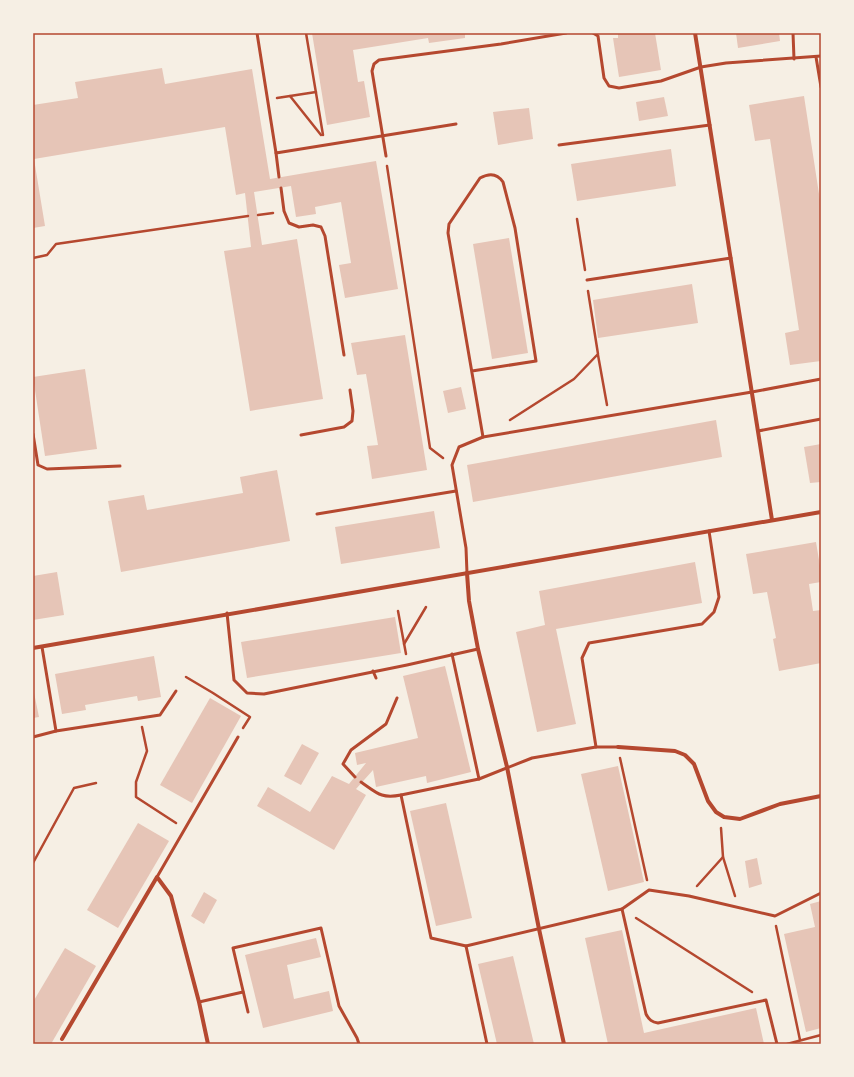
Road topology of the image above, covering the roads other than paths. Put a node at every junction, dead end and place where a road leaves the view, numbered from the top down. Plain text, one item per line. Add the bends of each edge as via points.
1 (258, 33) edge
2 (566, 33) edge
3 (593, 33) edge
4 (696, 33) edge
5 (794, 33) edge
6 (821, 56) edge
7 (816, 57) junction
8 (794, 59) junction
9 (701, 67) junction
10 (821, 87) edge
11 (456, 124) dead end
12 (710, 125) junction
13 (383, 136) junction
14 (559, 145) dead end
15 (276, 153) junction
16 (386, 156) road end
17 (279, 177) dead end
18 (281, 188) dead end
19 (731, 258) junction
20 (587, 280) road end
21 (344, 355) dead end
22 (472, 371) junction
23 (821, 379) edge
24 (350, 390) dead end
25 (752, 392) junction
26 (821, 419) edge
27 (758, 431) junction
28 (33, 434) edge
29 (302, 435) dead end
30 (483, 437) junction
31 (120, 466) dead end
32 (456, 491) junction
33 (821, 512) edge
34 (317, 514) dead end
35 (772, 520) junction
36 (709, 531) junction
37 (467, 573) junction
38 (227, 613) junction
39 (42, 647) junction
40 (33, 648) edge
41 (478, 649) junction
42 (452, 654) junction
43 (373, 671) junction
44 (376, 678) dead end
45 (176, 691) dead end
46 (397, 698) dead end
47 (56, 731) junction
48 (33, 736) edge
49 (238, 737) road end
50 (596, 747) junction
51 (618, 747) joint
52 (507, 767) junction
53 (355, 777) dead end
54 (479, 779) junction
55 (361, 782) dead end
56 (401, 795) junction
57 (821, 796) edge
58 (156, 876) junction
59 (821, 893) edge
60 (622, 909) junction
61 (539, 928) junction
62 (466, 946) junction
63 (243, 992) junction
64 (199, 1002) junction
65 (248, 1012) dead end
66 (62, 1039) dead end
67 (208, 1044) edge
68 (359, 1044) edge
69 (486, 1044) edge
70 (564, 1044) edge
71 (777, 1044) edge

1 - 15 lane
2 - 13 lane via 379,60 374,64 372,71
3 - 9 lane via 598,36 604,78 610,86 619,88 661,81
4 - 9 street
5 - 8 lane
6 - 7 lane
7 - 8 lane
7 - 10 lane
8 - 9 lane
9 - 12 street
11 - 13 lane
12 - 14 lane
12 - 19 street
13 - 15 lane
13 - 16 lane
15 - 17 lane
18 - 21 lane via 284,211 289,223 299,227 321,227 326,236
19 - 20 lane
19 - 25 street
22 - 22 lane via 448,233 449,224 480,178 494,174 503,182 515,228 536,361
22 - 30 lane
23 - 25 lane
24 - 29 lane via 352,421 344,427
25 - 27 street
25 - 30 lane
26 - 27 lane
27 - 35 street
28 - 31 lane via 38,465 47,469
30 - 32 lane via 459,447 452,465
32 - 34 lane
32 - 37 lane via 466,548
33 - 35 street
35 - 36 street
36 - 37 street
36 - 50 lane via 719,597 714,612 702,624 589,643 582,658
37 - 38 street
37 - 41 street via 469,601
38 - 39 street
38 - 43 lane via 234,680 247,694 264,694
39 - 40 street
39 - 47 lane
41 - 42 lane
41 - 52 street
42 - 43 lane
42 - 54 lane
43 - 44 lane
45 - 47 lane via 160,715
46 - 53 lane via 386,724 351,750 343,764
47 - 48 lane
49 - 58 lane
50 - 51 lane
50 - 52 lane via 532,758
51 - 57 street via 675,751 685,755 694,764 708,801 716,812 724,817 740,820 780,804
52 - 54 lane
52 - 61 street
54 - 56 lane
55 - 56 lane via 380,795
56 - 62 lane via 431,938
58 - 64 street via 171,896
58 - 66 street
59 - 60 lane via 775,916 688,896 649,890
60 - 61 lane
60 - 71 lane via 649,1019 658,1023 766,1000
61 - 62 lane
61 - 70 street
62 - 69 lane
63 - 64 lane
63 - 65 lane
63 - 68 lane via 233,948 321,928 339,1006
64 - 67 street

